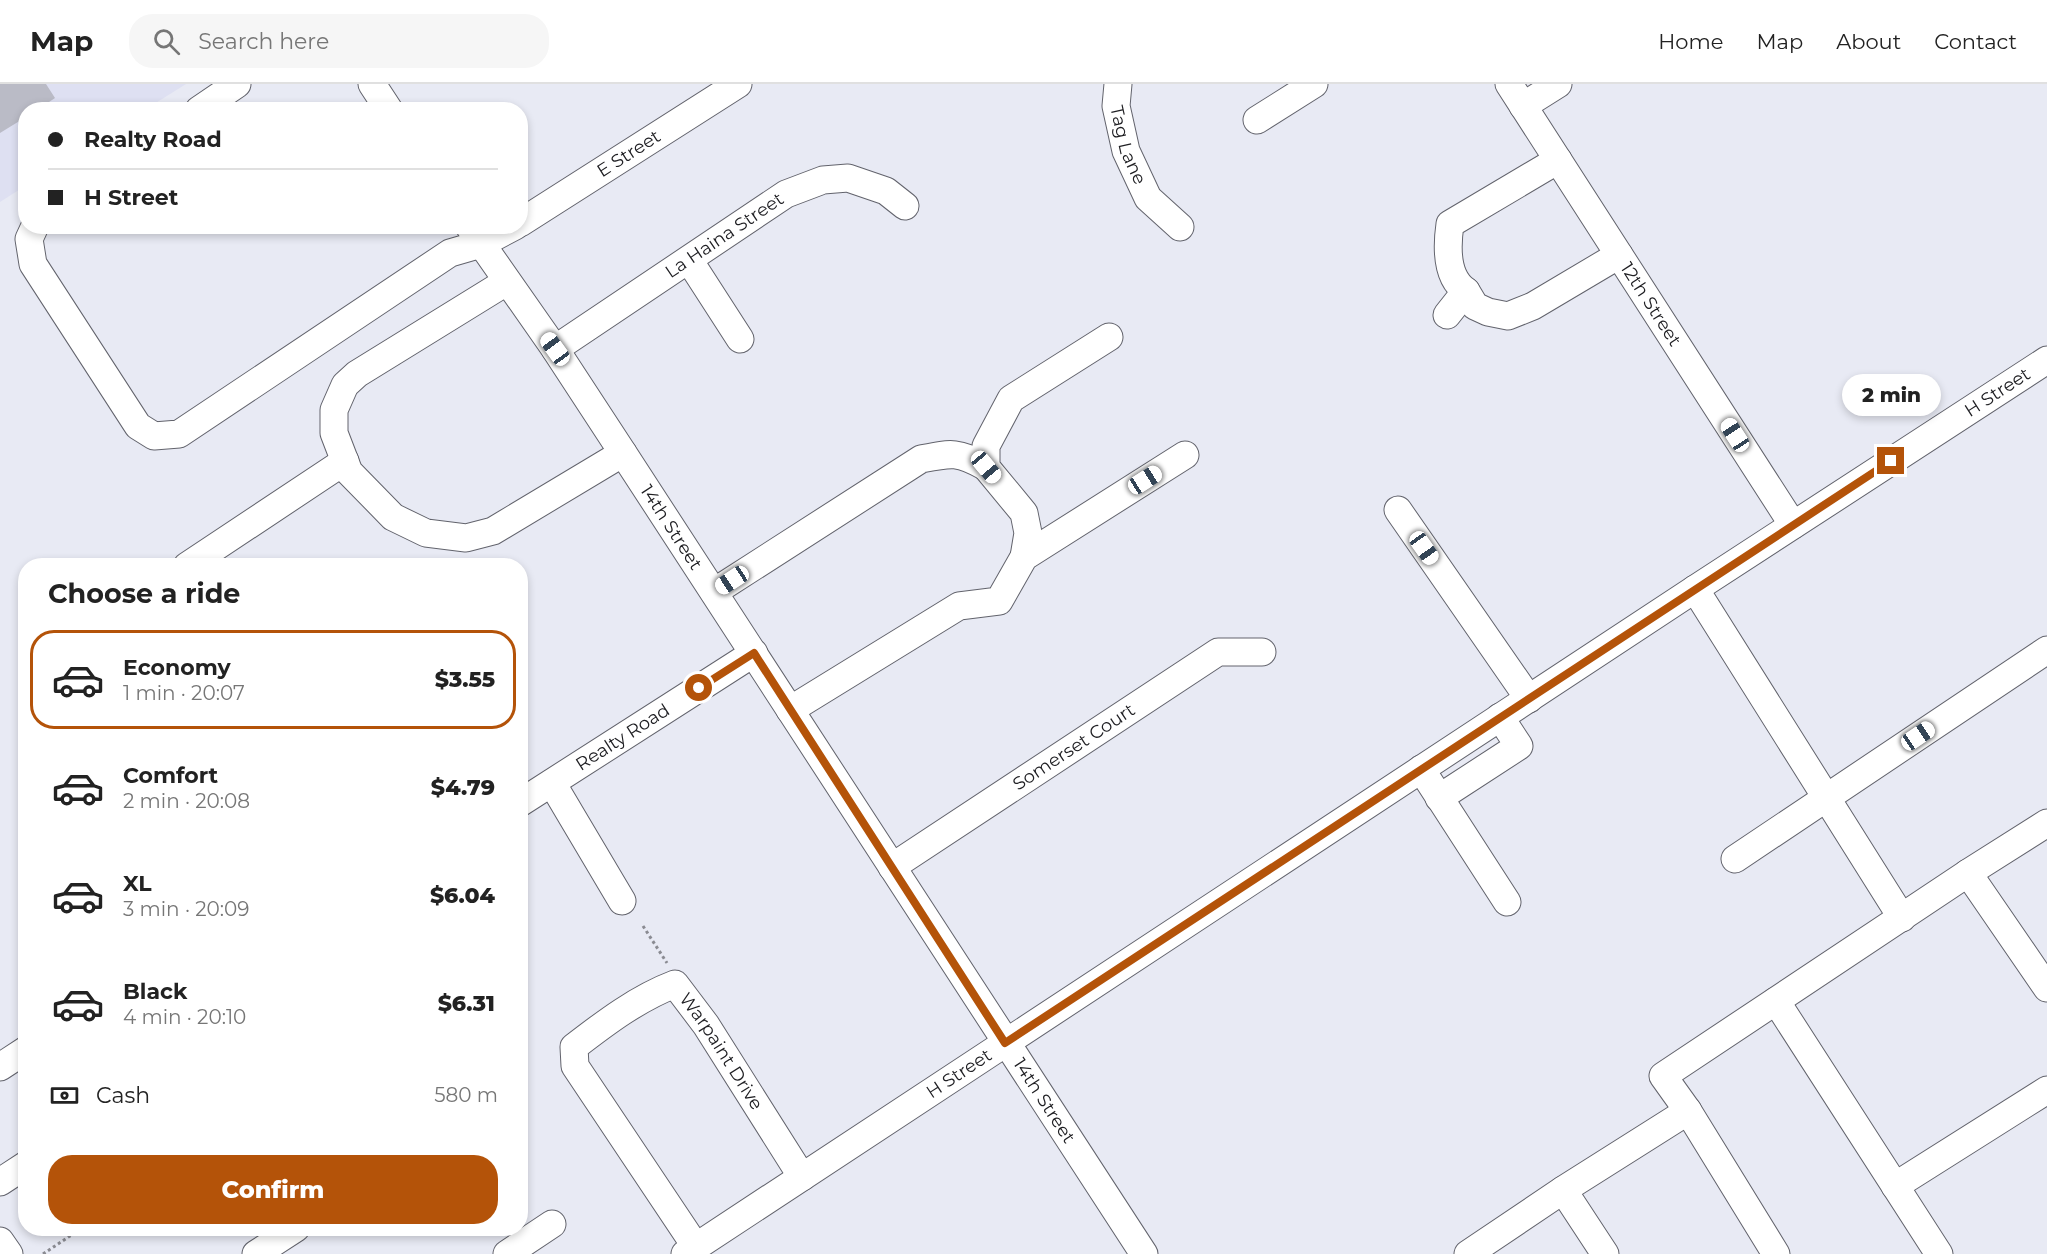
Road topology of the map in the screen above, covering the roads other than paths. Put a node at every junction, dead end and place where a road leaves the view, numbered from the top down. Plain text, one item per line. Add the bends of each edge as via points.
1 (237, 84) edge
2 (372, 84) edge
3 (738, 84) edge
4 (1118, 84) edge
5 (1314, 84) edge
6 (1558, 84) edge
7 (1516, 95) edge
8 (210, 102) edge
9 (384, 102) edge
10 (1257, 120) dead end
11 (1558, 160) junction
12 (905, 206) dead end
13 (528, 218) edge
14 (1180, 227) dead end
15 (31, 234) edge
16 (475, 235) edge
17 (1619, 255) junction
18 (689, 260) junction
19 (506, 282) junction
20 (1466, 291) junction
21 (1447, 315) dead end
22 (1109, 337) dead end
23 (741, 339) dead end
24 (555, 349) junction
25 (2047, 360) edge
26 (623, 453) junction
27 (1185, 455) dead end
28 (345, 461) junction
29 (986, 467) junction
30 (1398, 510) dead end
31 (1793, 525) junction
32 (1024, 557) junction
33 (199, 558) edge
34 (1695, 589) junction
35 (714, 592) junction
36 (2047, 650) edge
37 (1262, 651) dead end
38 (754, 653) junction
39 (1528, 699) junction
40 (790, 710) junction
41 (1500, 717) junction
42 (1421, 769) junction
43 (552, 783) junction
44 (1826, 797) junction
45 (1439, 798) junction
46 (528, 799) edge
47 (2047, 823) edge
48 (1735, 859) dead end
49 (892, 867) junction
50 (1968, 873) junction
51 (622, 901) dead end
52 (1508, 902) dead end
53 (1902, 918) junction
54 (2047, 988) edge
55 (1776, 1001) junction
56 (1005, 1043) junction
57 (18, 1055) edge
58 (0, 1066) edge
59 (2047, 1090) edge
60 (1688, 1111) junction
61 (18, 1170) edge
62 (802, 1177) junction
63 (0, 1182) edge
64 (1895, 1186) junction
65 (1563, 1190) junction
66 (552, 1224) dead end
67 (0, 1241) edge
68 (691, 1250) edge
69 (9, 1254) edge
70 (507, 1254) edge
71 (1144, 1254) edge
72 (1468, 1254) edge
73 (1605, 1254) edge
74 (1776, 1254) edge
75 (1939, 1254) edge

1 - 8 street
2 - 9 street
3 - 13 street, E Street
4 - 14 street, Tag Lane via 1116,106 1126,151 1148,198
5 - 10 street
6 - 7 street
7 - 11 street, 12th Street
11 - 17 street, 12th Street
11 - 20 street via 1450,224 1447,255 1461,288
12 - 18 street, La Haina Street via 886,191 848,178 823,180 786,194
15 - 16 street via 33,264 138,426 154,436 179,434
16 - 19 street, 14th Street
17 - 20 street via 1533,306 1508,316 1475,306
17 - 31 street, 12th Street
18 - 23 street
18 - 24 street, La Haina Street
19 - 24 street, 14th Street
19 - 28 street via 345,385 334,410 334,433
20 - 21 street
22 - 29 street via 1011,399 986,446
24 - 26 street, 14th Street
25 - 31 street, H Street
26 - 28 street via 493,531 466,538 426,533 393,517 349,472
26 - 35 street, 14th Street
27 - 32 street
28 - 33 street
29 - 32 street via 1024,513 1028,533
29 - 35 street via 951,453 921,459
30 - 39 street
31 - 34 street, H Street
32 - 40 street via 999,601 959,606
34 - 39 street, H Street
34 - 44 street
35 - 38 street, 14th Street
36 - 44 street
37 - 49 street, Somerset Court via 1218,652
38 - 40 street, 14th Street
38 - 43 street, Realty Road
39 - 41 street, H Street
40 - 49 street, 14th Street
41 - 42 street, H Street
41 - 45 street via 1519,746
42 - 45 street
42 - 56 street, H Street
43 - 46 street, Realty Road
43 - 51 street
44 - 48 street
44 - 53 street
45 - 52 street
47 - 50 street
49 - 56 street, 14th Street
50 - 53 street
50 - 54 street
53 - 55 street
55 - 60 street via 1663,1076
55 - 64 street
56 - 62 street, H Street
56 - 71 street, 14th Street
57 - 58 street
59 - 64 street
60 - 65 street
60 - 74 street
61 - 63 street
62 - 68 street, H Street
62 - 68 street, Warpaint Drive via 706,1025 675,984 652,993 597,1029 574,1047 575,1066
64 - 75 street
65 - 72 street
65 - 73 street
66 - 70 street
67 - 69 street

